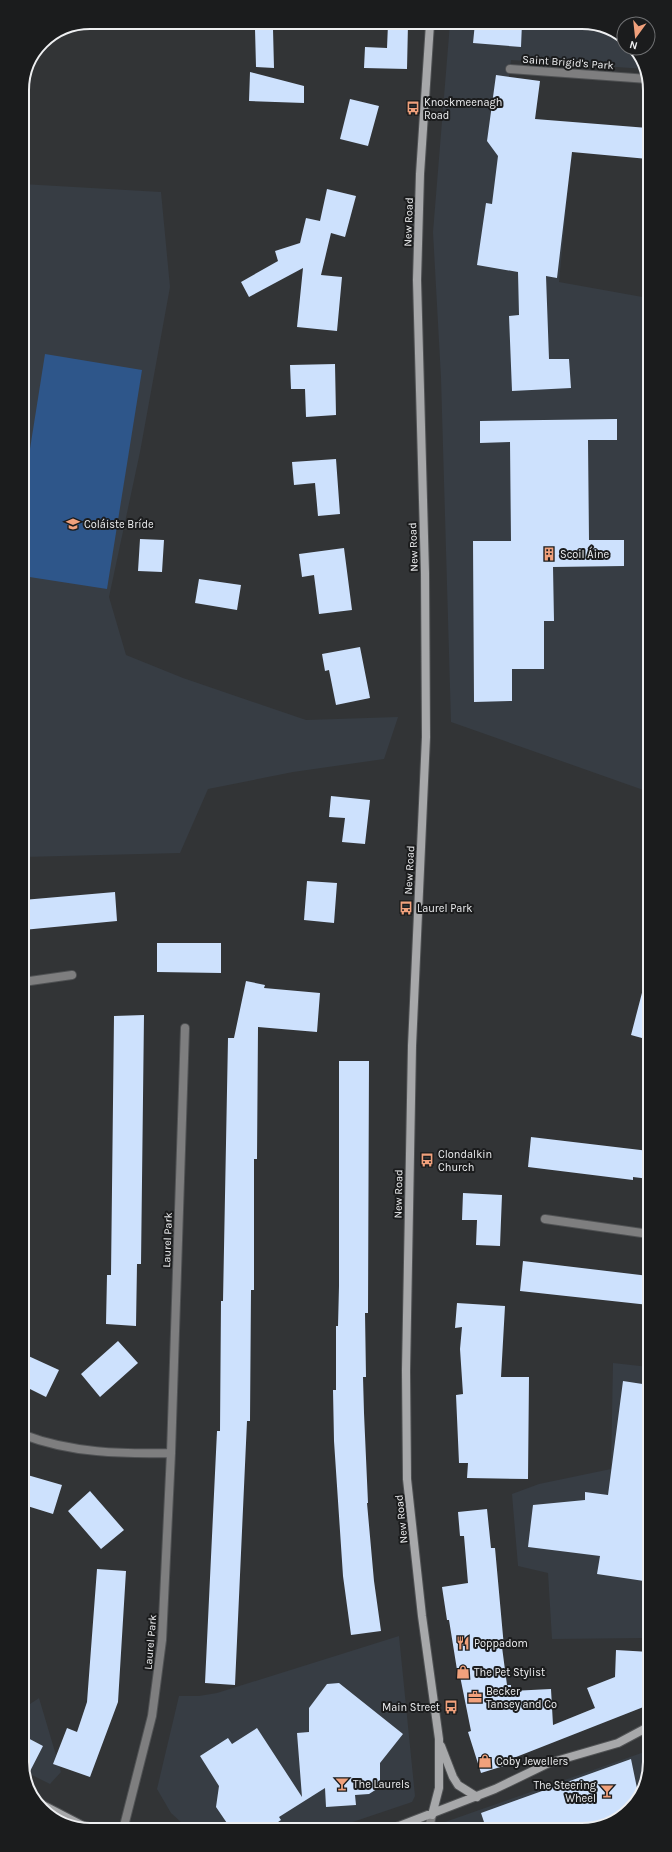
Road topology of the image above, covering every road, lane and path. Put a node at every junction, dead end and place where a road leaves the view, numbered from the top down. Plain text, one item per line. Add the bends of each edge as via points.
1 (430, 29) edge
2 (510, 69) dead end
3 (642, 79) edge
4 (72, 975) dead end
5 (29, 981) edge
6 (185, 1028) dead end
7 (545, 1219) dead end
8 (643, 1233) edge
9 (29, 1437) edge
10 (171, 1453) junction
11 (643, 1729) edge
12 (439, 1739) junction
13 (477, 1797) junction
14 (53, 1810) edge
15 (432, 1815) junction
16 (68, 1818) edge
17 (125, 1823) edge
18 (409, 1823) edge
19 (430, 1823) edge

1 - 12 street, New Road via 420,174 417,280 425,573 426,737 413,1033 406,1371 408,1479 422,1616
2 - 3 street, Saint Brigid's Park
4 - 5 street
6 - 10 street, Laurel Park
7 - 8 street
9 - 10 street via 82,1450
10 - 17 street, Laurel Park via 162,1640 152,1716
11 - 13 street via 605,1748 578,1753 549,1763
12 - 13 street, New Road via 458,1786
12 - 15 street, New Road via 439,1788
13 - 15 street
14 - 16 street
15 - 18 street
15 - 19 street

